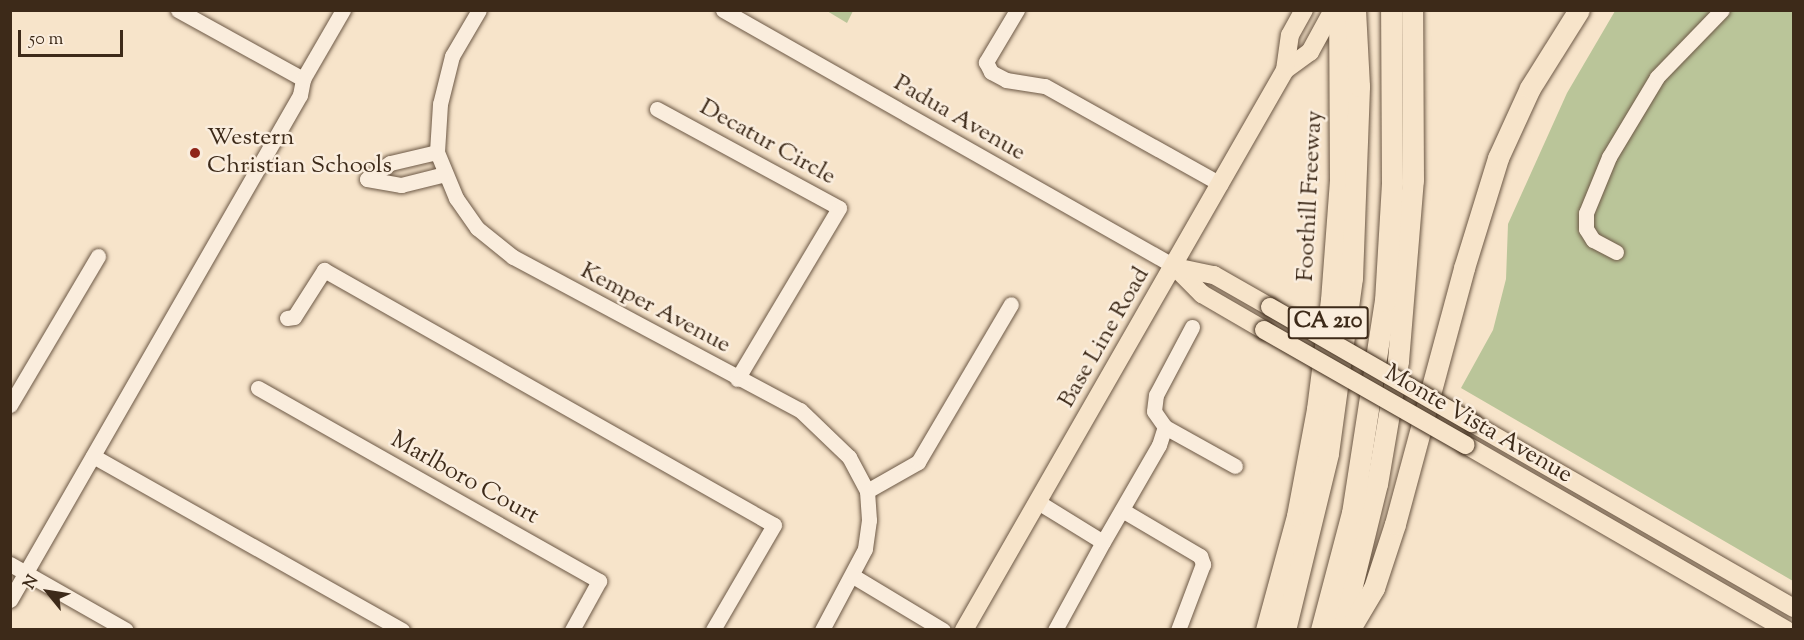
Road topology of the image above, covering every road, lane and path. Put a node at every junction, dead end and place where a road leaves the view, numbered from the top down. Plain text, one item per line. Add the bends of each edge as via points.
1 (178, 10) edge
2 (343, 10) edge
3 (479, 10) edge
4 (723, 10) edge
5 (1017, 10) edge
6 (1304, 10) edge
7 (1333, 10) edge
8 (1339, 10) edge
9 (1355, 10) edge
10 (1391, 10) edge
11 (1412, 10) edge
12 (1579, 10) edge
13 (1722, 10) edge
14 (1285, 70) junction
15 (303, 79) junction
16 (657, 109) dead end
17 (437, 152) junction
18 (445, 174) junction
19 (1221, 184) junction
20 (1616, 252) dead end
21 (98, 256) dead end
22 (1174, 266) junction
23 (1011, 304) dead end
24 (286, 318) dead end
25 (1192, 327) dead end
26 (737, 379) junction
27 (258, 388) dead end
28 (10, 405) edge
29 (1166, 427) junction
30 (93, 456) junction
31 (1235, 466) dead end
32 (867, 491) junction
33 (1038, 502) junction
34 (1122, 510) junction
35 (1103, 542) junction
36 (10, 564) edge
37 (26, 573) junction
38 (853, 576) junction
39 (10, 600) edge
40 (1794, 608) edge
41 (126, 630) edge
42 (402, 630) edge
43 (572, 630) edge
44 (713, 630) edge
45 (822, 630) edge
46 (943, 630) edge
47 (964, 630) edge
48 (1055, 630) edge
49 (1178, 630) edge
50 (1266, 630) edge
51 (1285, 630) edge
52 (1321, 630) edge
53 (1341, 630) edge
54 (1348, 630) edge
55 (1787, 630) edge

1 - 15 street
2 - 15 street
3 - 17 street, Kemper Avenue via 452,56 440,104
4 - 22 street, Padua Avenue
5 - 19 street via 986,62 991,72 1006,80 1045,86
6 - 14 main road, Base Line Road via 1290,35
7 - 14 main road, Base Line Road via 1310,52
8 - 50 highway, Foothill Freeway / CA 210 via 1340,179 1331,300 1297,516
9 - 51 highway via 1359,86 1352,278 1328,453
10 - 52 highway via 1393,170 1385,301 1352,513
11 - 53 highway, CA 210 via 1413,180 1398,361 1377,484
12 - 54 highway via 1530,88 1498,158 1395,524 1374,588
13 - 20 street via 1657,77 1609,157 1586,213 1586,229 1593,240
14 - 19 main road, Base Line Road
15 - 30 street via 300,94
16 - 26 street, Decatur Circle via 839,208
17 - 18 street, Kemper Avenue
17 - 18 street via 390,163 368,179 401,185
18 - 26 street, Kemper Avenue via 477,228 513,257
19 - 22 main road, Base Line Road
21 - 28 street
22 - 33 main road, Base Line Road
22 - 40 main road, Monte Vista Avenue, bridge via 1214,275
22 - 55 main road, Monte Vista Avenue, bridge via 1202,294
23 - 32 street via 918,462
24 - 44 street via 294,317 324,270 774,525
25 - 29 street via 1156,394 1154,411
26 - 32 street, Kemper Avenue via 800,410 818,425 849,457
27 - 43 street, Marlboro Court via 599,581
29 - 31 street
29 - 34 street
30 - 37 street
30 - 42 street
32 - 38 street, Kemper Avenue via 865,549
33 - 35 street
33 - 47 main road, Base Line Road
34 - 35 street
34 - 49 street via 1200,556 1203,564
35 - 48 street
36 - 37 street
37 - 39 street
37 - 41 street
38 - 45 street, Kemper Avenue
38 - 46 street

